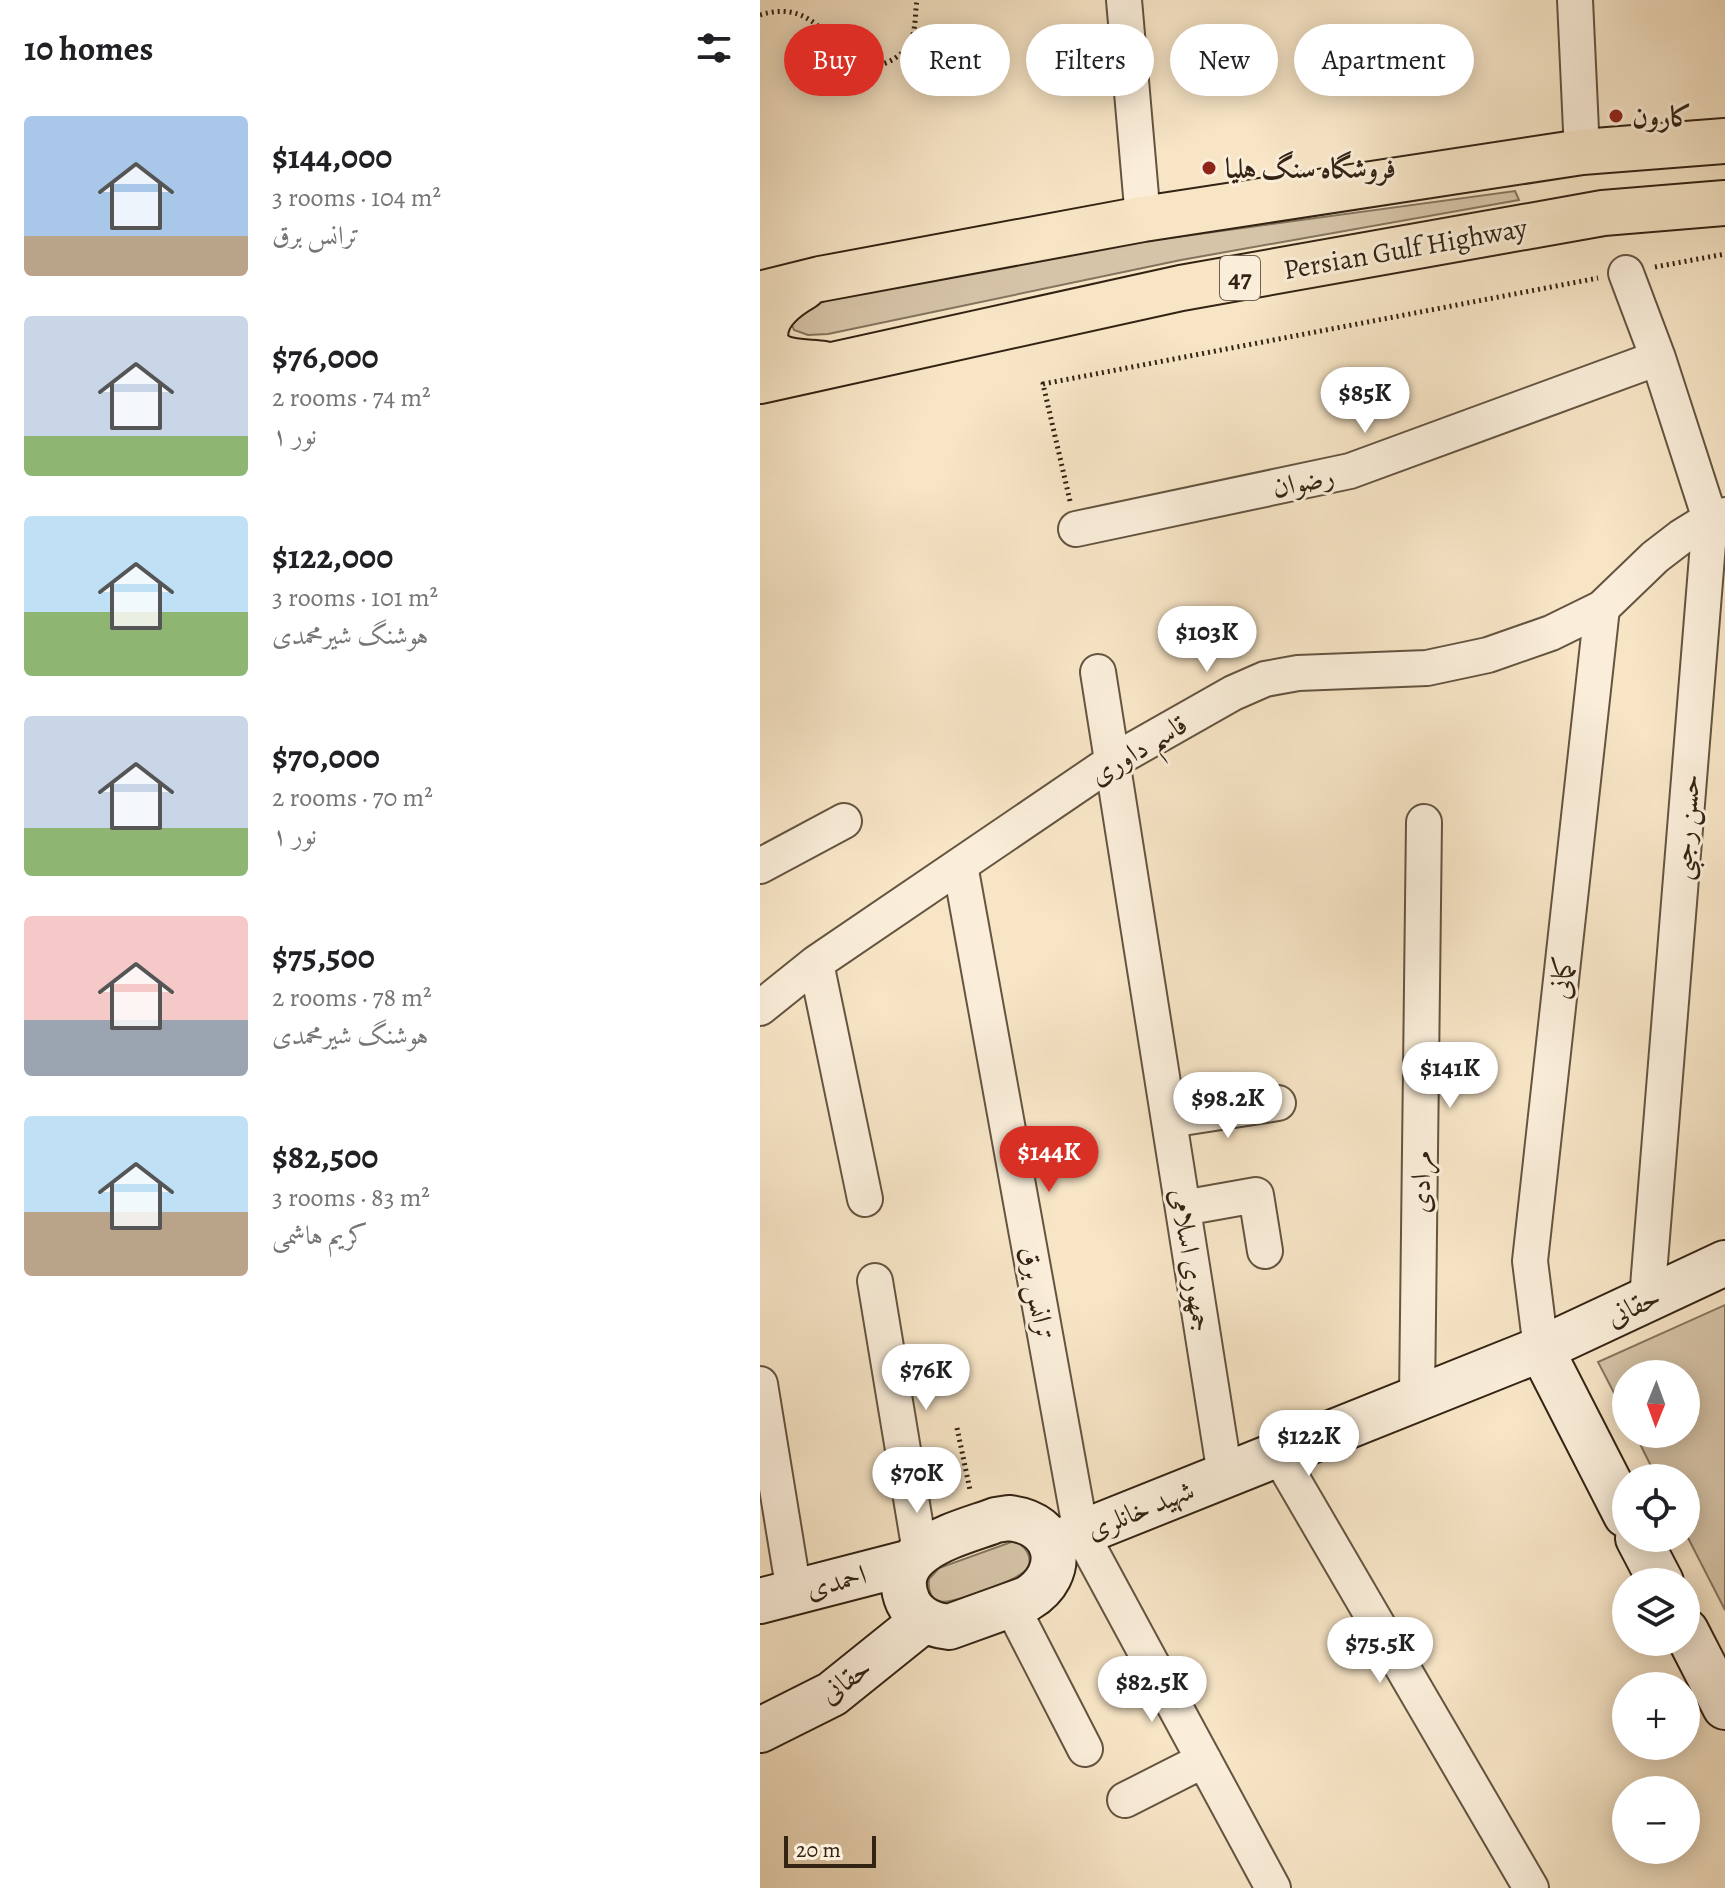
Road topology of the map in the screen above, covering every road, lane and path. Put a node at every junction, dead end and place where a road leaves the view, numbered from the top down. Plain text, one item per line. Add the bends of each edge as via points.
1 (917, 0) edge
2 (1124, 0) edge
3 (1575, 0) edge
4 (760, 15) edge
5 (1725, 141) edge
6 (1582, 152) junction
7 (1725, 203) edge
8 (1143, 219) junction
9 (1725, 254) edge
10 (1626, 273) junction
11 (820, 279) junction
12 (760, 294) edge
13 (1658, 358) junction
14 (838, 366) junction
15 (760, 381) edge
16 (1718, 517) edge
17 (1076, 529) joint
18 (1602, 608) junction
19 (1098, 672) dead end
20 (1113, 761) junction
21 (844, 821) dead end
22 (1424, 822) dead end
23 (764, 854) edge
24 (960, 865) junction
25 (816, 963) junction
26 (760, 1008) edge
27 (1278, 1103) dead end
28 (1169, 1120) junction
29 (865, 1199) dead end
30 (1183, 1208) junction
31 (1265, 1251) dead end
32 (1725, 1263) edge
33 (875, 1281) dead end
34 (1647, 1299) junction
35 (1541, 1349) junction
36 (760, 1384) edge
37 (1417, 1398) junction
38 (957, 1428) dead end
39 (1278, 1454) junction
40 (1225, 1475) junction
41 (1612, 1488) edge
42 (972, 1496) dead end
43 (1066, 1539) junction
44 (916, 1557) junction
45 (777, 1596) edge
46 (1011, 1605) junction
47 (924, 1620) junction
48 (1699, 1656) edge
49 (1725, 1707) edge
50 (760, 1730) edge
51 (1085, 1749) dead end
52 (1204, 1760) junction
53 (1125, 1800) dead end
54 (1273, 1888) edge
55 (1531, 1888) edge

1 - 4 path via 906,49 874,67 852,59 820,18 798,5
2 - 8 street
3 - 6 street
5 - 6 highway
6 - 8 highway
7 - 14 highway, Persian Gulf Highway / 47 via 1603,213 1181,288
8 - 11 highway
9 - 10 path
10 - 13 street, حسن رجبی
10 - 17 path via 1043,384
11 - 12 highway
11 - 14 highway via 770,309 762,322 762,338 782,358
13 - 16 street, حسن رجبی
13 - 17 street, رضوان via 1350,471
14 - 15 highway, Persian Gulf Highway / 47
16 - 18 street, قاسم داوری via 1655,557
16 - 34 street, حسن رجبی
18 - 20 street, قاسم داوری via 1488,655 1427,668 1265,679
18 - 35 street, کمانی via 1530,1261
19 - 20 street, جمهوری اسلامی
20 - 24 street, قاسم داوری
20 - 28 street, جمهوری اسلامی
21 - 23 street
22 - 37 street, مرادی
24 - 25 street, قاسم داوری
24 - 43 street, ترانس برق
25 - 26 street, قاسم داوری
25 - 29 street
27 - 28 street
28 - 30 street, جمهوری اسلامی
30 - 31 street via 1256,1195
30 - 40 street, جمهوری اسلامی
32 - 34 street, حقانی
33 - 44 street
34 - 35 street, حقانی
35 - 37 street, شهید خانلری
35 - 41 street
36 - 45 street
37 - 39 street, شهید خانلری
38 - 42 path
39 - 40 street, شهید خانلری
39 - 55 street
40 - 43 street, شهید خانلری
43 - 44 street, احمدی via 1009,1518
43 - 46 street via 1047,1583
43 - 52 street, ترانس برق
44 - 45 street, احمدی
44 - 47 street via 904,1587
46 - 47 street via 949,1627
46 - 51 street
47 - 50 street, حقانی via 832,1694
48 - 49 street
52 - 53 street
52 - 54 street, ترانس برق

